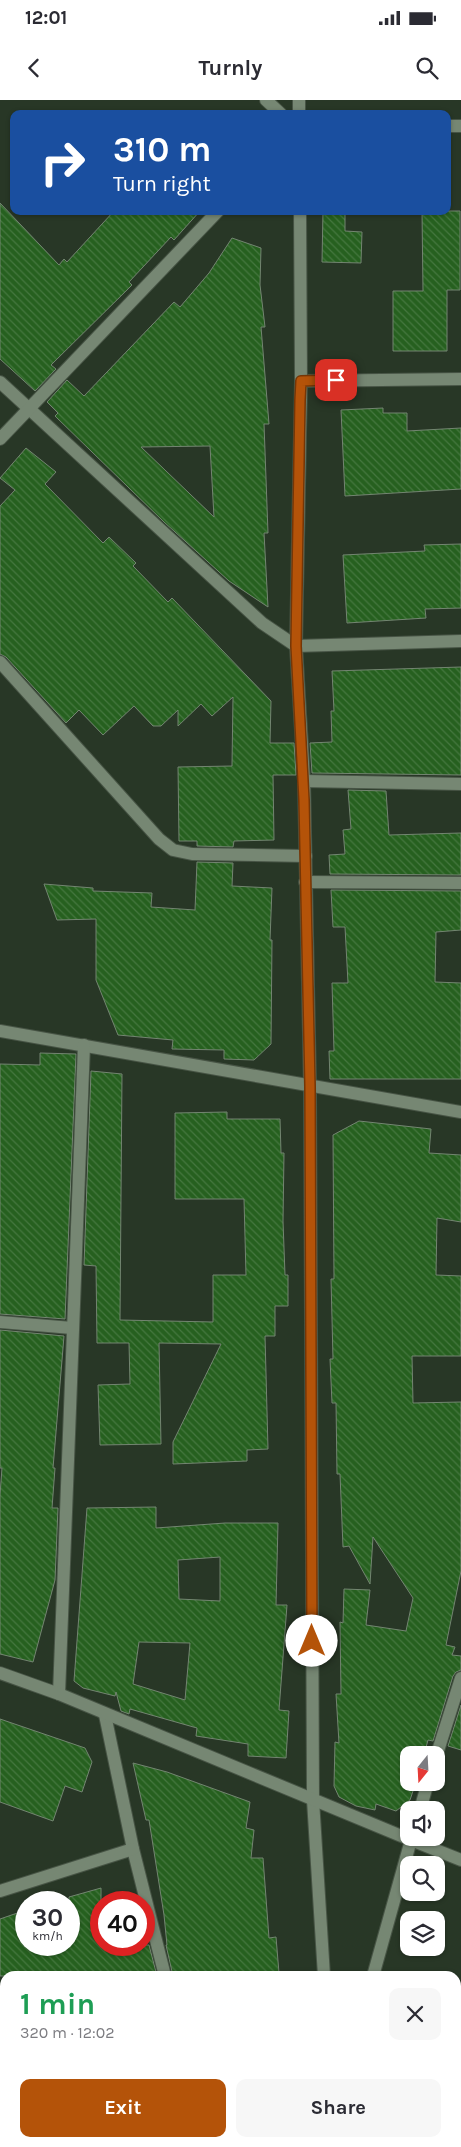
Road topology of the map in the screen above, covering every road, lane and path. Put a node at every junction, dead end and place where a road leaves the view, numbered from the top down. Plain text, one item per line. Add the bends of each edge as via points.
1 (266, 100) edge
2 (277, 110) edge
3 (214, 215) edge
4 (300, 215) edge
5 (461, 379) edge
6 (301, 381) junction
7 (0, 382) edge
8 (30, 409) junction
9 (0, 440) edge
10 (461, 641) edge
11 (296, 646) junction
12 (0, 662) edge
13 (304, 781) junction
14 (461, 784) edge
15 (306, 856) junction
16 (305, 882) junction
17 (461, 883) edge
18 (0, 1031) edge
19 (84, 1046) junction
20 (310, 1086) junction
21 (461, 1112) edge
22 (0, 1322) edge
23 (72, 1328) junction
24 (0, 1673) edge
25 (461, 1678) edge
26 (60, 1694) junction
27 (105, 1714) junction
28 (439, 1746) edge
29 (313, 1800) junction
30 (400, 1835) edge
31 (409, 1846) edge
32 (428, 1846) edge
33 (133, 1849) junction
34 (461, 1860) edge
35 (0, 1891) edge
36 (164, 1971) edge
37 (324, 1971) edge
38 (374, 1971) edge

1 - 2 street
3 - 8 street
4 - 6 street
5 - 6 street
6 - 11 street
7 - 8 street
8 - 9 street
8 - 11 street via 262,623
10 - 11 street
11 - 13 street
12 - 15 street via 159,839 173,850 192,854
13 - 14 street
13 - 15 street
15 - 16 street
16 - 17 street
16 - 20 street
18 - 19 street
19 - 20 street
19 - 23 street
20 - 21 street
20 - 29 street
22 - 23 street
23 - 26 street
24 - 26 street
25 - 28 street
26 - 27 street
27 - 29 street
27 - 33 street
29 - 30 street
29 - 37 street
31 - 38 street
32 - 34 street
33 - 35 street
33 - 36 street

